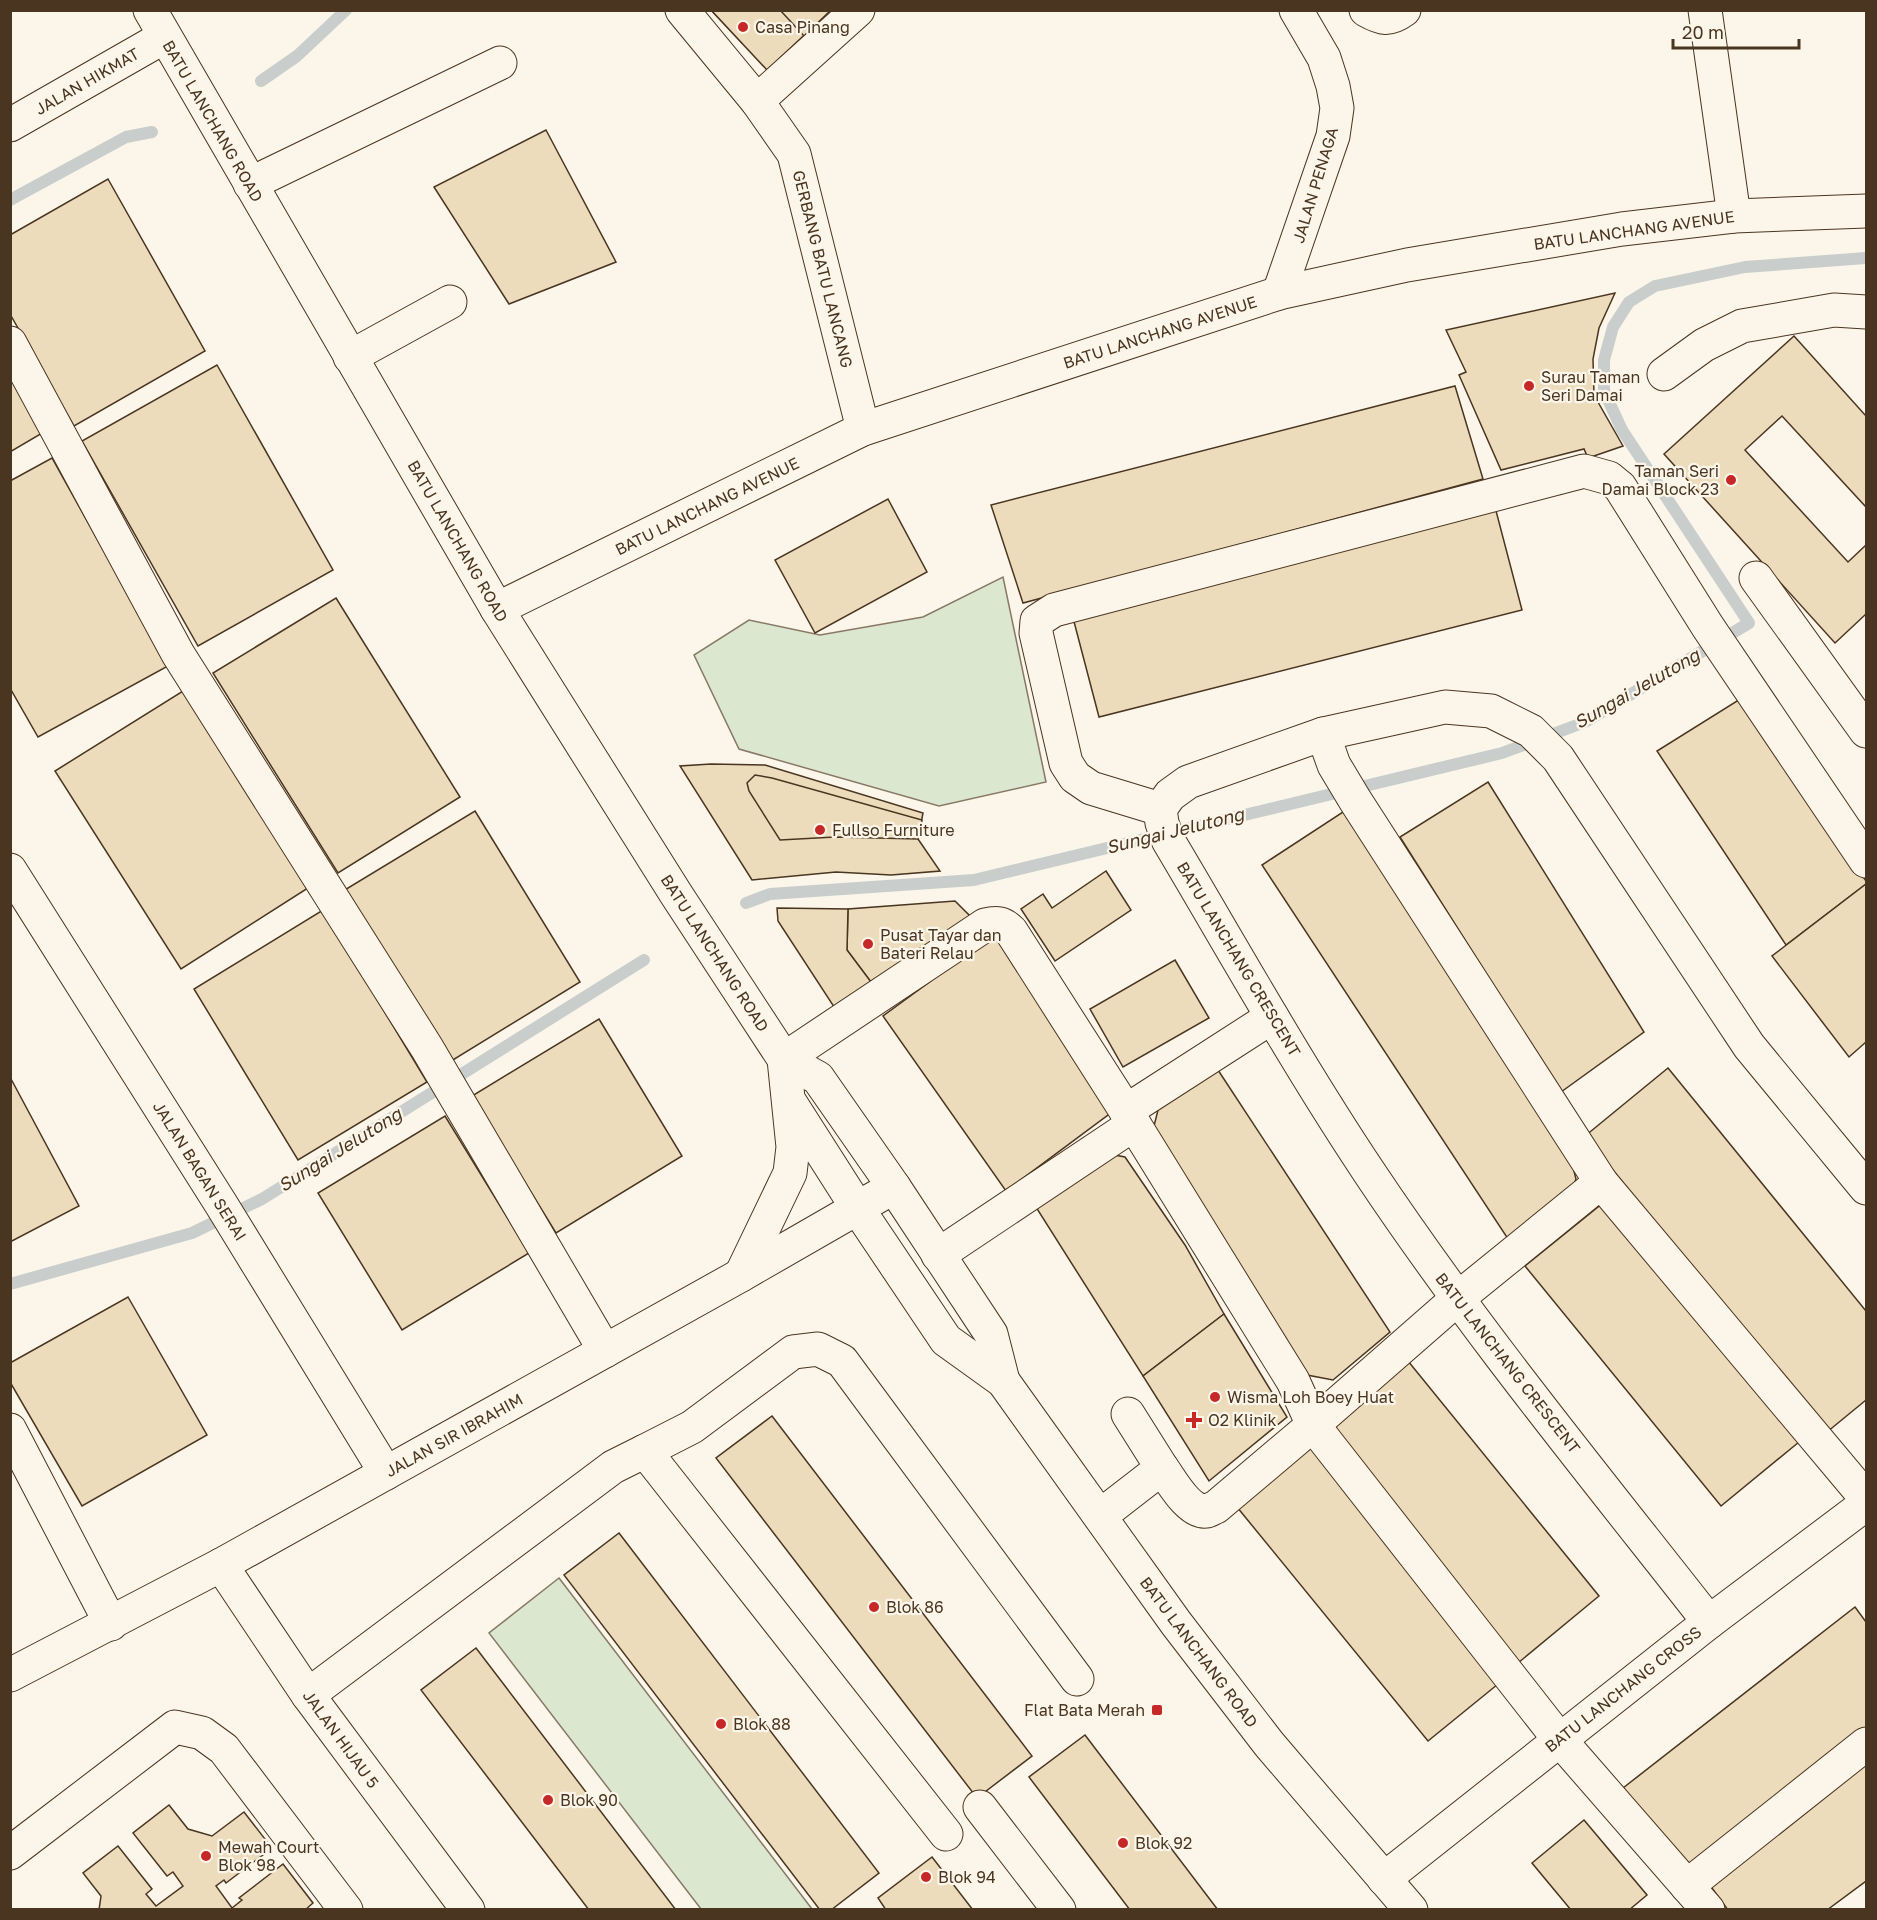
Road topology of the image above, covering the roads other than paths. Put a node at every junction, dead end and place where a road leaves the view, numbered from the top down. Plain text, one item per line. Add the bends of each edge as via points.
1 (682, 10) edge
2 (858, 10) edge
3 (1296, 10) edge
4 (1366, 10) edge
5 (1404, 10) edge
6 (1705, 10) edge
7 (157, 24) edge
8 (500, 63) dead end
9 (762, 108) junction
10 (10, 125) edge
11 (250, 184) junction
12 (1866, 211) edge
13 (1734, 216) junction
14 (1279, 294) junction
15 (450, 302) dead end
16 (1866, 312) edge
17 (10, 343) edge
18 (350, 357) junction
19 (1664, 374) dead end
20 (863, 429) junction
21 (1756, 578) dead end
22 (497, 609) junction
23 (1866, 731) edge
24 (1323, 734) junction
25 (1160, 808) junction
26 (1866, 861) edge
27 (10, 870) edge
28 (1272, 1017) junction
29 (784, 1059) junction
30 (788, 1100) junction
31 (1130, 1118) junction
32 (1601, 1182) junction
33 (894, 1187) junction
34 (1866, 1188) edge
35 (858, 1209) junction
36 (938, 1255) junction
37 (741, 1275) junction
38 (1457, 1299) junction
39 (605, 1351) junction
40 (1003, 1381) junction
41 (1128, 1414) dead end
42 (1313, 1425) junction
43 (10, 1430) edge
44 (645, 1451) junction
45 (1162, 1468) junction
46 (386, 1473) junction
47 (1866, 1498) edge
48 (1866, 1504) edge
49 (1100, 1516) junction
50 (221, 1565) junction
51 (1709, 1622) junction
52 (111, 1624) junction
53 (10, 1675) edge
54 (1077, 1679) dead end
55 (308, 1695) junction
56 (1559, 1739) junction
57 (1866, 1744) edge
58 (980, 1807) dead end
59 (946, 1834) dead end
60 (10, 1853) edge
61 (1384, 1879) junction
62 (1697, 1898) edge
63 (346, 1910) edge
64 (468, 1910) edge
65 (1059, 1910) edge
66 (1411, 1910) edge

1 - 9 street, GERBANG BATU LANCANG
2 - 9 street
3 - 14 street, JALAN PENAGA via 1324,58 1337,108 1333,136
4 - 5 street via 1381,18
6 - 13 street
7 - 10 street, JALAN HIKMAT
7 - 11 street, BATU LANCHANG ROAD
8 - 11 street
9 - 20 street, GERBANG BATU LANCANG via 794,154 800,171
11 - 18 street, BATU LANCHANG ROAD
12 - 13 street, BATU LANCHANG AVENUE
13 - 14 street, BATU LANCHANG AVENUE via 1622,229 1407,265
14 - 20 street, BATU LANCHANG AVENUE
15 - 18 street
16 - 19 street via 1834,310 1742,326 1704,345
17 - 39 street via 178,654 427,1048
18 - 22 street, BATU LANCHANG ROAD
20 - 22 street, BATU LANCHANG AVENUE
21 - 23 street
22 - 29 street, BATU LANCHANG ROAD
24 - 25 street via 1188,782
24 - 32 street via 1334,765 1355,800
24 - 34 street via 1445,707 1491,711 1531,730 1558,758 1749,1046
25 - 26 street via 1091,788 1075,777 1066,763 1036,633 1037,621 1054,610 1584,471 1608,478 1620,487 1708,627
25 - 28 street, BATU LANCHANG CRESCENT via 1168,840
27 - 46 street, JALAN BAGAN SERAI
28 - 31 street
28 - 38 street, BATU LANCHANG CRESCENT via 1368,1171
29 - 30 street, BATU LANCHANG ROAD
29 - 31 street via 994,922 1011,931
29 - 33 street, BATU LANCHANG ROAD via 818,1078
30 - 35 street, BATU LANCHANG ROAD
30 - 37 street via 793,1147 790,1173
31 - 36 street
31 - 42 street via 1293,1381
32 - 38 street
32 - 47 street
33 - 35 street, JALAN SIR IBRAHIM
33 - 36 street, BATU LANCHANG ROAD
35 - 37 street, JALAN SIR IBRAHIM
35 - 40 street, BATU LANCHANG ROAD via 946,1340
36 - 40 street, BATU LANCHANG ROAD via 992,1334
37 - 39 street, JALAN SIR IBRAHIM
38 - 42 street
38 - 51 street, BATU LANCHANG CRESCENT
39 - 46 street, JALAN SIR IBRAHIM
40 - 49 street, BATU LANCHANG ROAD
41 - 45 street
42 - 45 street via 1216,1507 1206,1511 1188,1503
42 - 56 street
43 - 52 street
44 - 54 street via 692,1427 793,1353 818,1349 842,1361
44 - 55 street via 613,1467
44 - 59 street
45 - 49 street
46 - 50 street, JALAN SIR IBRAHIM
48 - 51 street, BATU LANCHANG CROSS
49 - 61 street, BATU LANCHANG ROAD via 1269,1744
50 - 52 street, JALAN SIR IBRAHIM
50 - 55 street, JALAN HIJAU 5
51 - 56 street, BATU LANCHANG CROSS
52 - 53 street, JALAN SIR IBRAHIM
55 - 64 street, JALAN HIJAU 5
56 - 61 street, BATU LANCHANG CROSS
56 - 62 street
57 - 62 street
58 - 65 street
60 - 63 street via 175,1727 202,1733 224,1749
61 - 66 street, BATU LANCHANG ROAD

